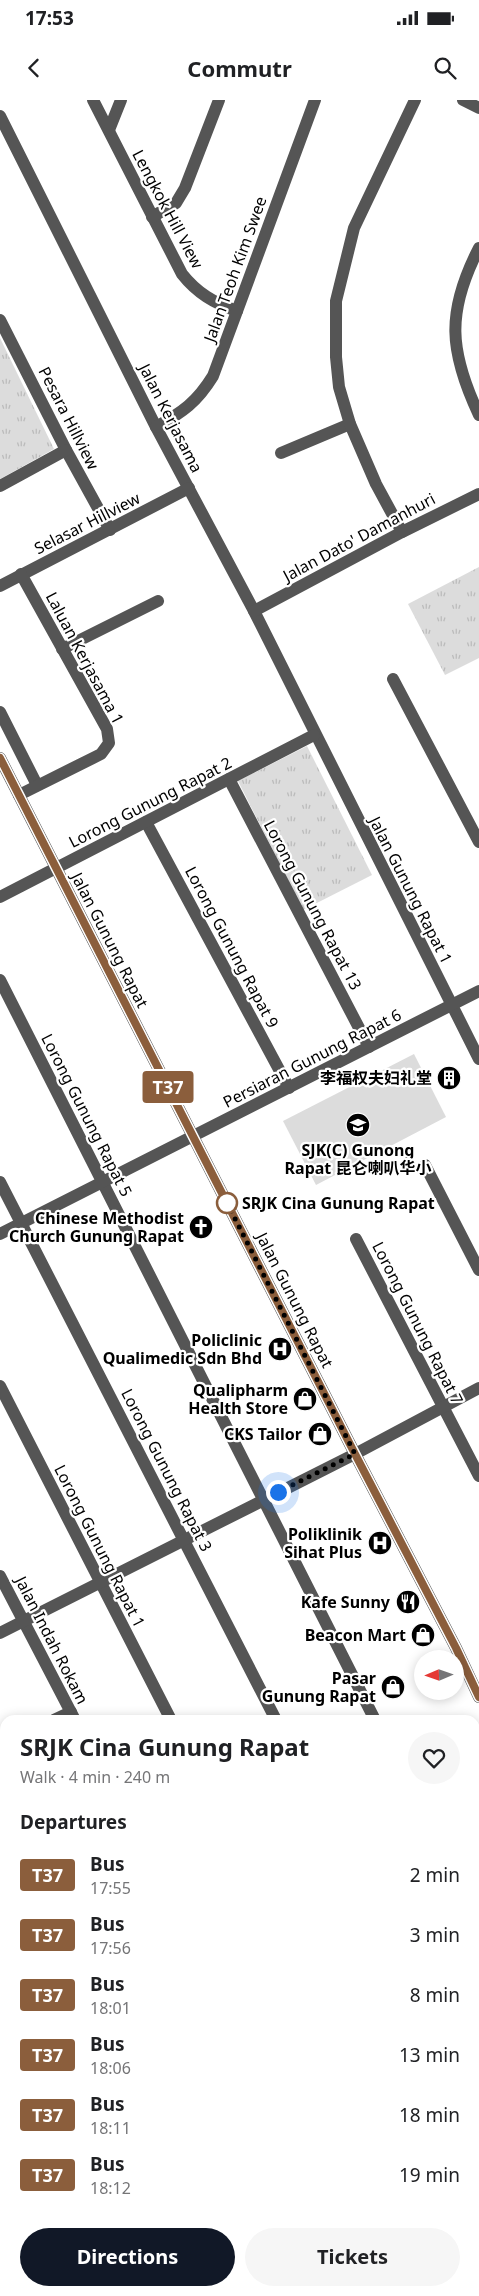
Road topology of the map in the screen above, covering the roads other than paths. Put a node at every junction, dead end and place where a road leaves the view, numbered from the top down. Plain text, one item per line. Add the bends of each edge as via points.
1 (93, 100) edge
2 (121, 100) edge
3 (219, 100) edge
4 (314, 100) edge
5 (415, 100) edge
6 (463, 100) edge
7 (479, 108) edge
8 (0, 116) edge
9 (109, 130) junction
10 (152, 218) junction
11 (479, 248) edge
12 (237, 311) junction
13 (0, 320) edge
14 (479, 415) edge
15 (350, 424) junction
16 (156, 427) junction
17 (66, 450) junction
18 (281, 453) dead end
19 (0, 486) edge
20 (189, 488) junction
21 (479, 494) edge
22 (110, 530) junction
23 (402, 532) junction
24 (21, 574) junction
25 (0, 586) edge
26 (158, 601) dead end
27 (254, 611) junction
28 (62, 649) junction
29 (393, 679) dead end
30 (0, 712) edge
31 (314, 735) junction
32 (0, 758) edge
33 (229, 779) junction
34 (37, 785) junction
35 (19, 795) junction
36 (146, 822) junction
37 (479, 842) edge
38 (56, 869) junction
39 (0, 897) edge
40 (0, 980) edge
41 (479, 991) edge
42 (452, 1005) junction
43 (369, 1047) junction
44 (479, 1059) edge
45 (290, 1088) junction
46 (193, 1136) junction
47 (425, 1165) dead end
48 (102, 1181) junction
49 (0, 1182) edge
50 (21, 1223) junction
51 (0, 1234) edge
52 (356, 1239) dead end
53 (479, 1270) edge
54 (0, 1386) edge
55 (479, 1388) edge
56 (443, 1406) junction
57 (355, 1454) junction
58 (479, 1476) edge
59 (263, 1499) junction
60 (184, 1539) junction
61 (0, 1576) edge
62 (101, 1583) junction
63 (24, 1621) junction
64 (0, 1633) edge
65 (479, 1697) edge
66 (72, 1715) edge
67 (168, 1715) edge
68 (273, 1715) edge
69 (373, 1715) edge

1 - 9 street, Lengkok Hill View
2 - 9 street
3 - 10 street via 185,188 176,203
4 - 12 street, Jalan Teoh Kim Swee
5 - 15 street via 354,228 336,301 336,357
6 - 7 street
8 - 16 street, Jalan Kerjasama
9 - 10 street, Lengkok Hill View
10 - 12 street, Lengkok Hill View via 193,288 221,306
11 - 14 street via 461,286 454,332 456,353
12 - 16 street, Jalan Teoh Kim Swee via 213,376 203,392 192,405
13 - 17 street, Pesara Hillview
15 - 18 street
15 - 23 street via 376,484
16 - 20 street, Jalan Kerjasama
17 - 19 street
17 - 22 street, Pesara Hillview
20 - 22 street, Selasar Hillview
20 - 27 street, Jalan Kerjasama
21 - 23 street, Jalan Dato' Damanhuri
22 - 24 street, Selasar Hillview
23 - 27 street, Jalan Dato' Damanhuri
24 - 25 street, Selasar Hillview
24 - 28 street, Laluan Kerjasama 1
26 - 28 street
27 - 31 street, Jalan Kerjasama
28 - 34 street, Laluan Kerjasama 1 via 107,729 109,743 101,754
29 - 37 street
30 - 34 street
31 - 33 street, Lorong Gunung Rapat 2
31 - 42 street, Jalan Gunung Rapat 1
32 - 35 street, Jalan Gunung Rapat
33 - 36 street, Lorong Gunung Rapat 2
33 - 43 street, Lorong Gunung Rapat 13
34 - 35 street, Laluan Kerjasama 1
35 - 38 street, Jalan Gunung Rapat
36 - 38 street, Lorong Gunung Rapat 2
36 - 45 street, Lorong Gunung Rapat 9
38 - 39 street, Lorong Gunung Rapat 2
38 - 46 street, Jalan Gunung Rapat
40 - 48 street, Lorong Gunung Rapat 5
41 - 42 street, Persiaran Gunung Rapat 6
42 - 43 street, Persiaran Gunung Rapat 6
42 - 44 street, Jalan Gunung Rapat 1
43 - 45 street, Persiaran Gunung Rapat 6
45 - 46 street, Persiaran Gunung Rapat 6
46 - 48 street, Persiaran Gunung Rapat 6
46 - 57 street, Jalan Gunung Rapat
47 - 53 street
48 - 50 street, Persiaran Gunung Rapat 6
48 - 59 street, Lorong Gunung Rapat 5
49 - 50 street, Lorong Gunung Rapat 3
50 - 51 street, Persiaran Gunung Rapat 6
50 - 60 street, Lorong Gunung Rapat 3
52 - 56 street, Lorong Gunung Rapat 7
54 - 62 street, Lorong Gunung Rapat 1
55 - 56 street
56 - 57 street
56 - 58 street, Lorong Gunung Rapat 7
57 - 59 street
57 - 65 street, Jalan Gunung Rapat
59 - 60 street
59 - 69 street, Lorong Gunung Rapat 5
60 - 62 street
60 - 68 street, Lorong Gunung Rapat 3
61 - 63 street, Jalan Indah Rokam
62 - 63 street
62 - 67 street, Lorong Gunung Rapat 1
63 - 64 street
63 - 66 street, Jalan Indah Rokam

